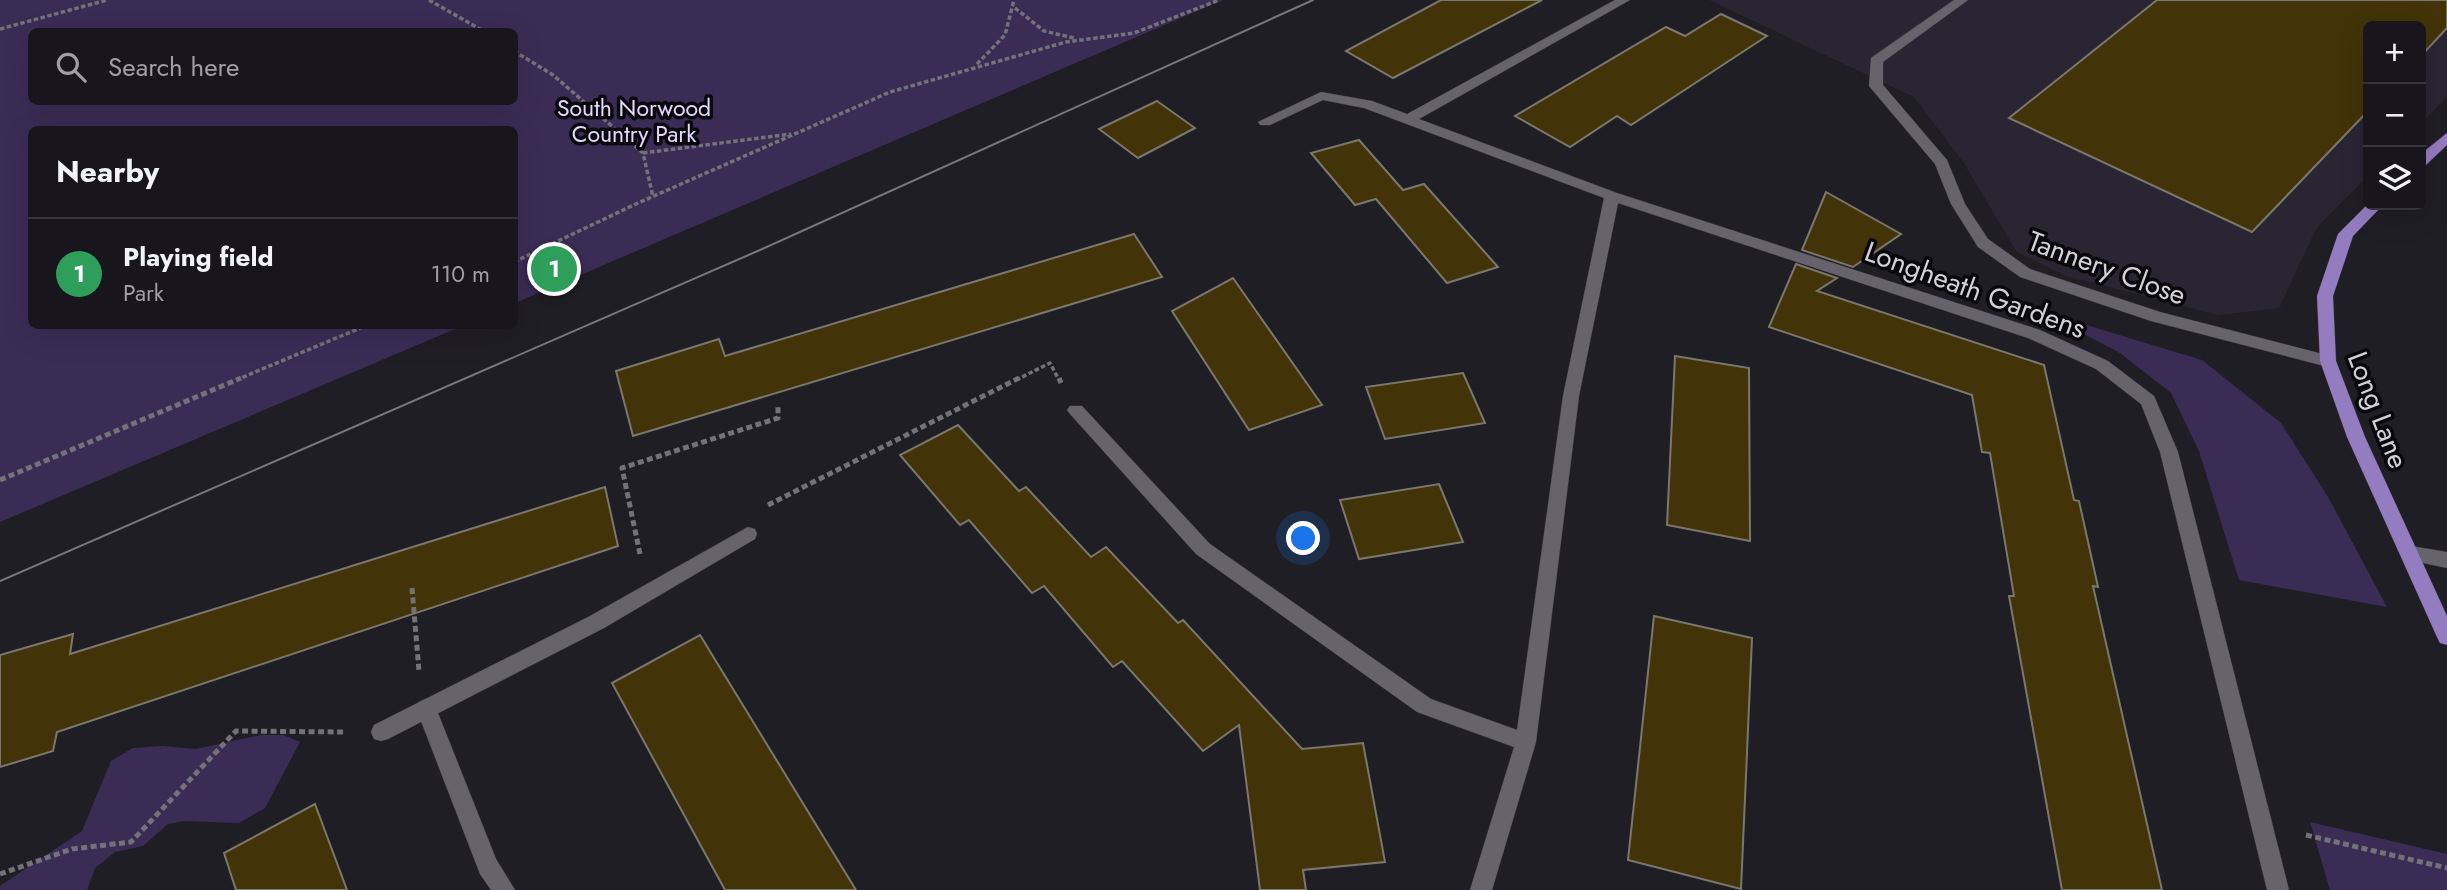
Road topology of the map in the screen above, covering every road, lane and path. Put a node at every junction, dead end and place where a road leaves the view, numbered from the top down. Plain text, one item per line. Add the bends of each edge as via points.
1 (107, 0) edge
2 (429, 0) edge
3 (1014, 0) edge
4 (1219, 0) edge
5 (1624, 0) edge
6 (1962, 0) edge
7 (1014, 8) junction
8 (478, 28) edge
9 (0, 29) edge
10 (1082, 39) junction
11 (518, 53) edge
12 (977, 65) junction
13 (1406, 120) junction
14 (1265, 122) dead end
15 (796, 134) junction
16 (2447, 137) edge
17 (643, 153) junction
18 (2426, 157) edge
19 (1612, 196) junction
20 (653, 197) junction
21 (2371, 210) edge
22 (518, 260) edge
23 (358, 329) edge
24 (2328, 361) junction
25 (778, 405) dead end
26 (1076, 410) joint
27 (0, 480) edge
28 (748, 534) joint
29 (2411, 554) junction
30 (2447, 559) edge
31 (412, 588) dead end
32 (648, 592) junction
33 (2447, 636) edge
34 (426, 708) junction
35 (381, 732) joint
36 (1526, 743) junction
37 (2261, 825) junction
38 (2447, 868) edge
39 (0, 874) edge
40 (503, 890) edge
41 (1481, 890) edge
42 (2278, 890) edge

1 - 9 path
2 - 8 path
3 - 7 path
4 - 10 path via 1134,33
5 - 13 street
6 - 24 street, Tannery Close via 1876,61 1876,86 1942,163 1958,204 1983,243 2025,273 2157,317
7 - 10 path via 1044,31
7 - 12 path via 1005,35
10 - 12 path
11 - 17 path via 553,75
12 - 15 path via 890,92
13 - 14 street, Longheath Gardens via 1367,104 1321,96
13 - 19 street, Longheath Gardens
15 - 17 path
15 - 20 path
16 - 18 main road
17 - 20 path
19 - 36 street via 1571,396
19 - 37 street, Longheath Gardens via 2034,334 2102,365 2148,400 2169,452
20 - 22 path
21 - 24 main road, Long Lane via 2346,234 2325,296
23 - 27 path
24 - 29 main road, Long Lane via 2356,437
25 - 32 path via 778,418 622,468
26 - 28 path via 1050,363 765,507
26 - 36 street via 1203,549 1424,706
28 - 32 street
29 - 30 street
29 - 33 main road, Long Lane
31 - 34 path
32 - 34 street
34 - 35 street
34 - 40 street via 488,866
35 - 39 path via 236,731 131,842 72,849
36 - 41 street
37 - 38 path
37 - 42 street, Longheath Gardens

